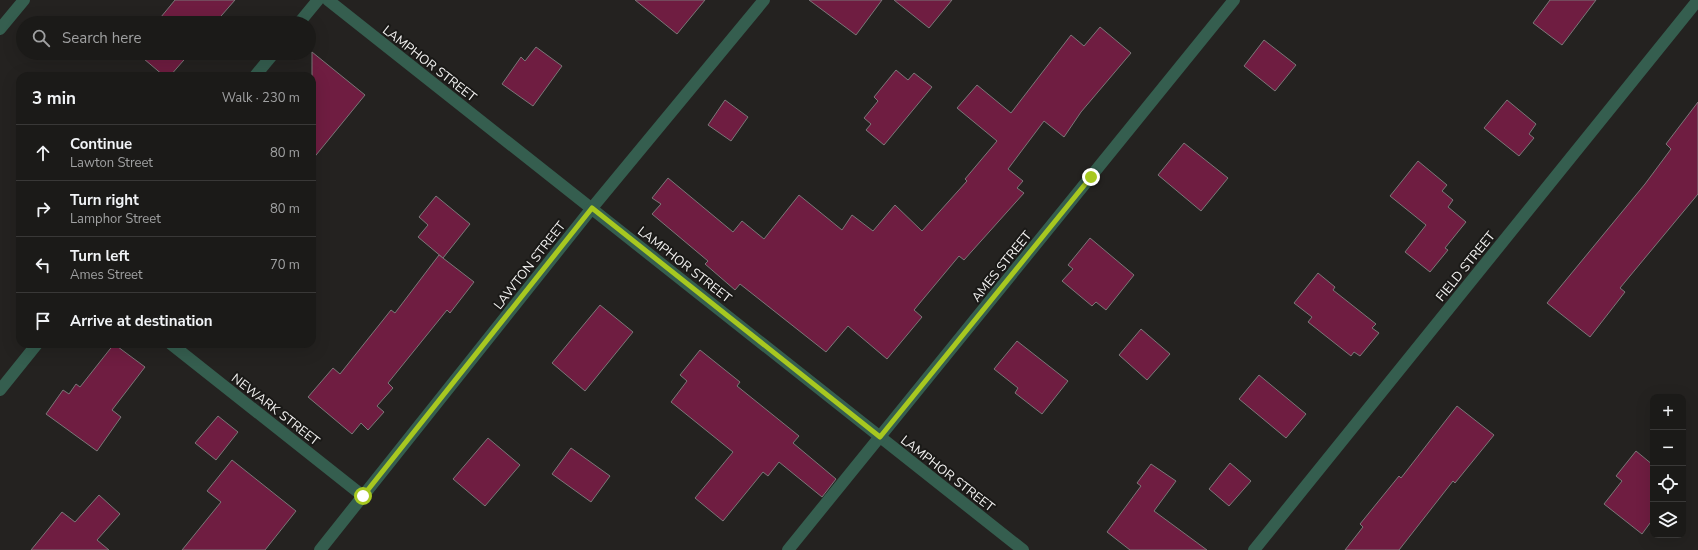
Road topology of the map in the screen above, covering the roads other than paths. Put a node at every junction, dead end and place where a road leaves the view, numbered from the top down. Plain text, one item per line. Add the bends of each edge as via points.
1 (24, 0) edge
2 (318, 0) edge
3 (328, 0) edge
4 (764, 0) edge
5 (1234, 0) edge
6 (1698, 0) edge
7 (305, 16) edge
8 (0, 30) edge
9 (268, 60) edge
10 (258, 72) edge
11 (592, 208) junction
12 (34, 348) edge
13 (176, 348) edge
14 (0, 390) edge
15 (880, 437) junction
16 (363, 496) junction
17 (320, 550) edge
18 (788, 550) edge
19 (1023, 550) edge
20 (1254, 550) edge

1 - 8 street
2 - 7 street
3 - 11 street, LAMPHOR STREET
4 - 11 street, LAWTON STREET
5 - 15 street, AMES STREET
6 - 20 street, FIELD STREET
9 - 10 street
11 - 15 street, LAMPHOR STREET
11 - 16 street, LAWTON STREET
12 - 14 street
13 - 16 street, NEWARK STREET
15 - 18 street, AMES STREET
15 - 19 street, LAMPHOR STREET
16 - 17 street, LAWTON STREET

